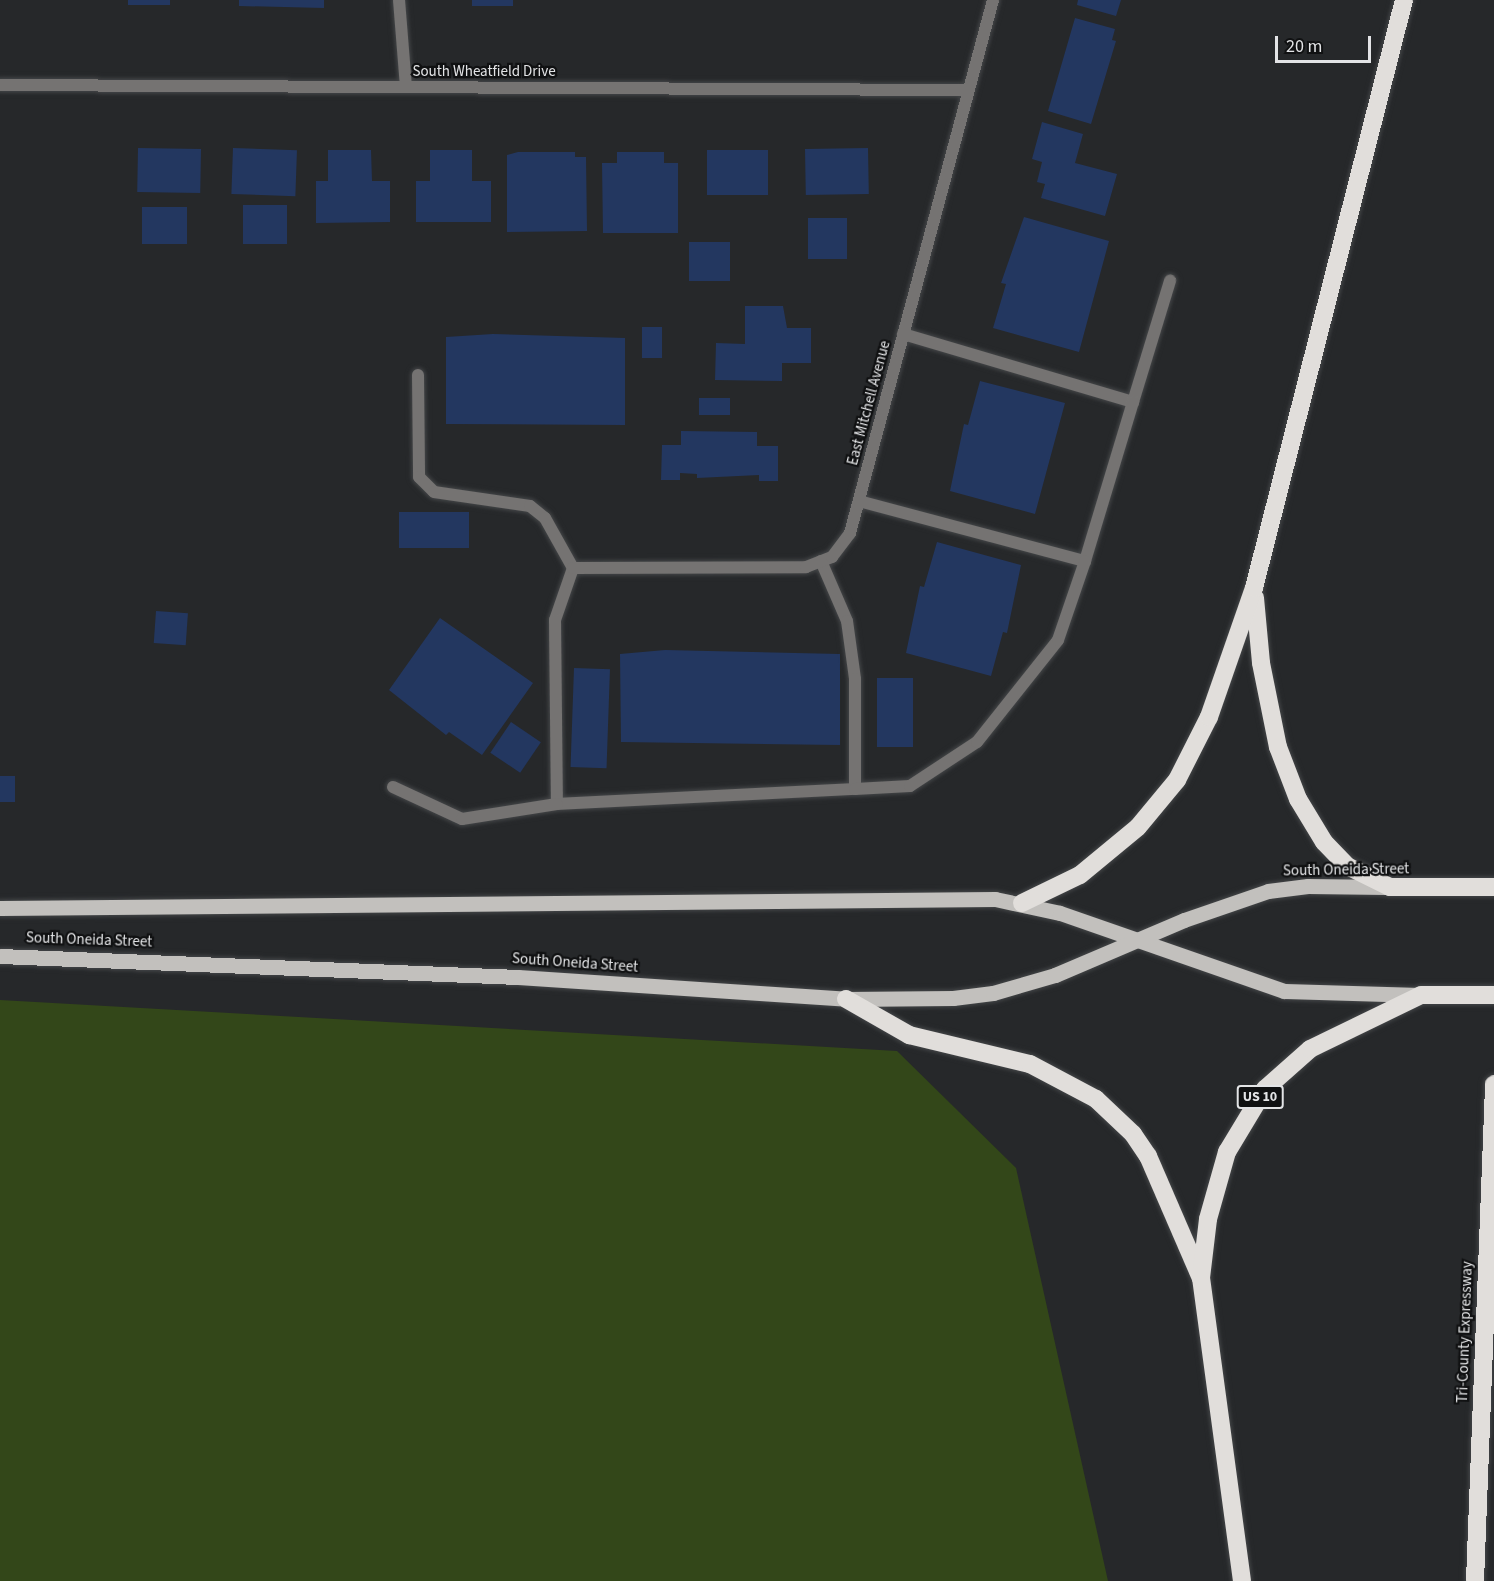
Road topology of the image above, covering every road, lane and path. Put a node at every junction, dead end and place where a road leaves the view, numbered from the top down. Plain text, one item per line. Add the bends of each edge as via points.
1 (399, 0) edge
2 (993, 0) edge
3 (1404, 0) edge
4 (0, 85) edge
5 (406, 87) junction
6 (968, 90) junction
7 (1170, 281) dead end
8 (903, 334) junction
9 (418, 375) dead end
10 (1133, 402) junction
11 (859, 501) junction
12 (821, 561) junction
13 (1085, 561) junction
14 (573, 568) junction
15 (1254, 588) junction
16 (393, 787) dead end
17 (855, 789) junction
18 (557, 804) junction
19 (1390, 887) junction
20 (1494, 887) edge
21 (1022, 903) junction
22 (0, 908) edge
23 (1137, 940) junction
24 (0, 956) edge
25 (1421, 995) junction
26 (1494, 995) edge
27 (846, 999) junction
28 (1494, 1084) edge
29 (1201, 1278) junction
30 (1242, 1581) edge
31 (1475, 1581) edge

1 - 5 street
2 - 6 street, East Mitchell Avenue
3 - 15 highway
4 - 5 street, South Wheatfield Drive
5 - 6 street, South Wheatfield Drive
6 - 8 street, East Mitchell Avenue
7 - 10 street
8 - 10 street
8 - 11 street, East Mitchell Avenue
9 - 14 street via 419,477 434,492 530,506 545,518
10 - 13 street
11 - 12 street, East Mitchell Avenue via 850,533 832,556
11 - 13 street
12 - 14 street, East Mitchell Avenue via 806,567
12 - 17 street via 847,621 855,679
13 - 17 street via 1058,640 977,742 910,786
14 - 18 street via 555,620
15 - 19 highway via 1270,715 1298,799 1317,833 1347,866
15 - 21 highway via 1209,717 1165,797 1098,862
16 - 18 street via 462,819
17 - 18 street
19 - 20 highway, South Oneida Street
19 - 23 main road, South Oneida Street via 1308,886 1268,891
21 - 22 main road, South Oneida Street via 964,897
21 - 23 main road, South Oneida Street
23 - 25 main road, South Oneida Street via 1284,991
23 - 27 main road, South Oneida Street via 1071,969 993,993
24 - 27 main road, South Oneida Street via 518,977
25 - 26 highway, South Oneida Street
25 - 29 highway, US 10 via 1310,1049 1265,1089 1221,1167
27 - 29 highway via 909,1035 1030,1064 1096,1099 1133,1134 1148,1156
28 - 31 highway, Tri-County Expressway
29 - 30 highway, US 10

